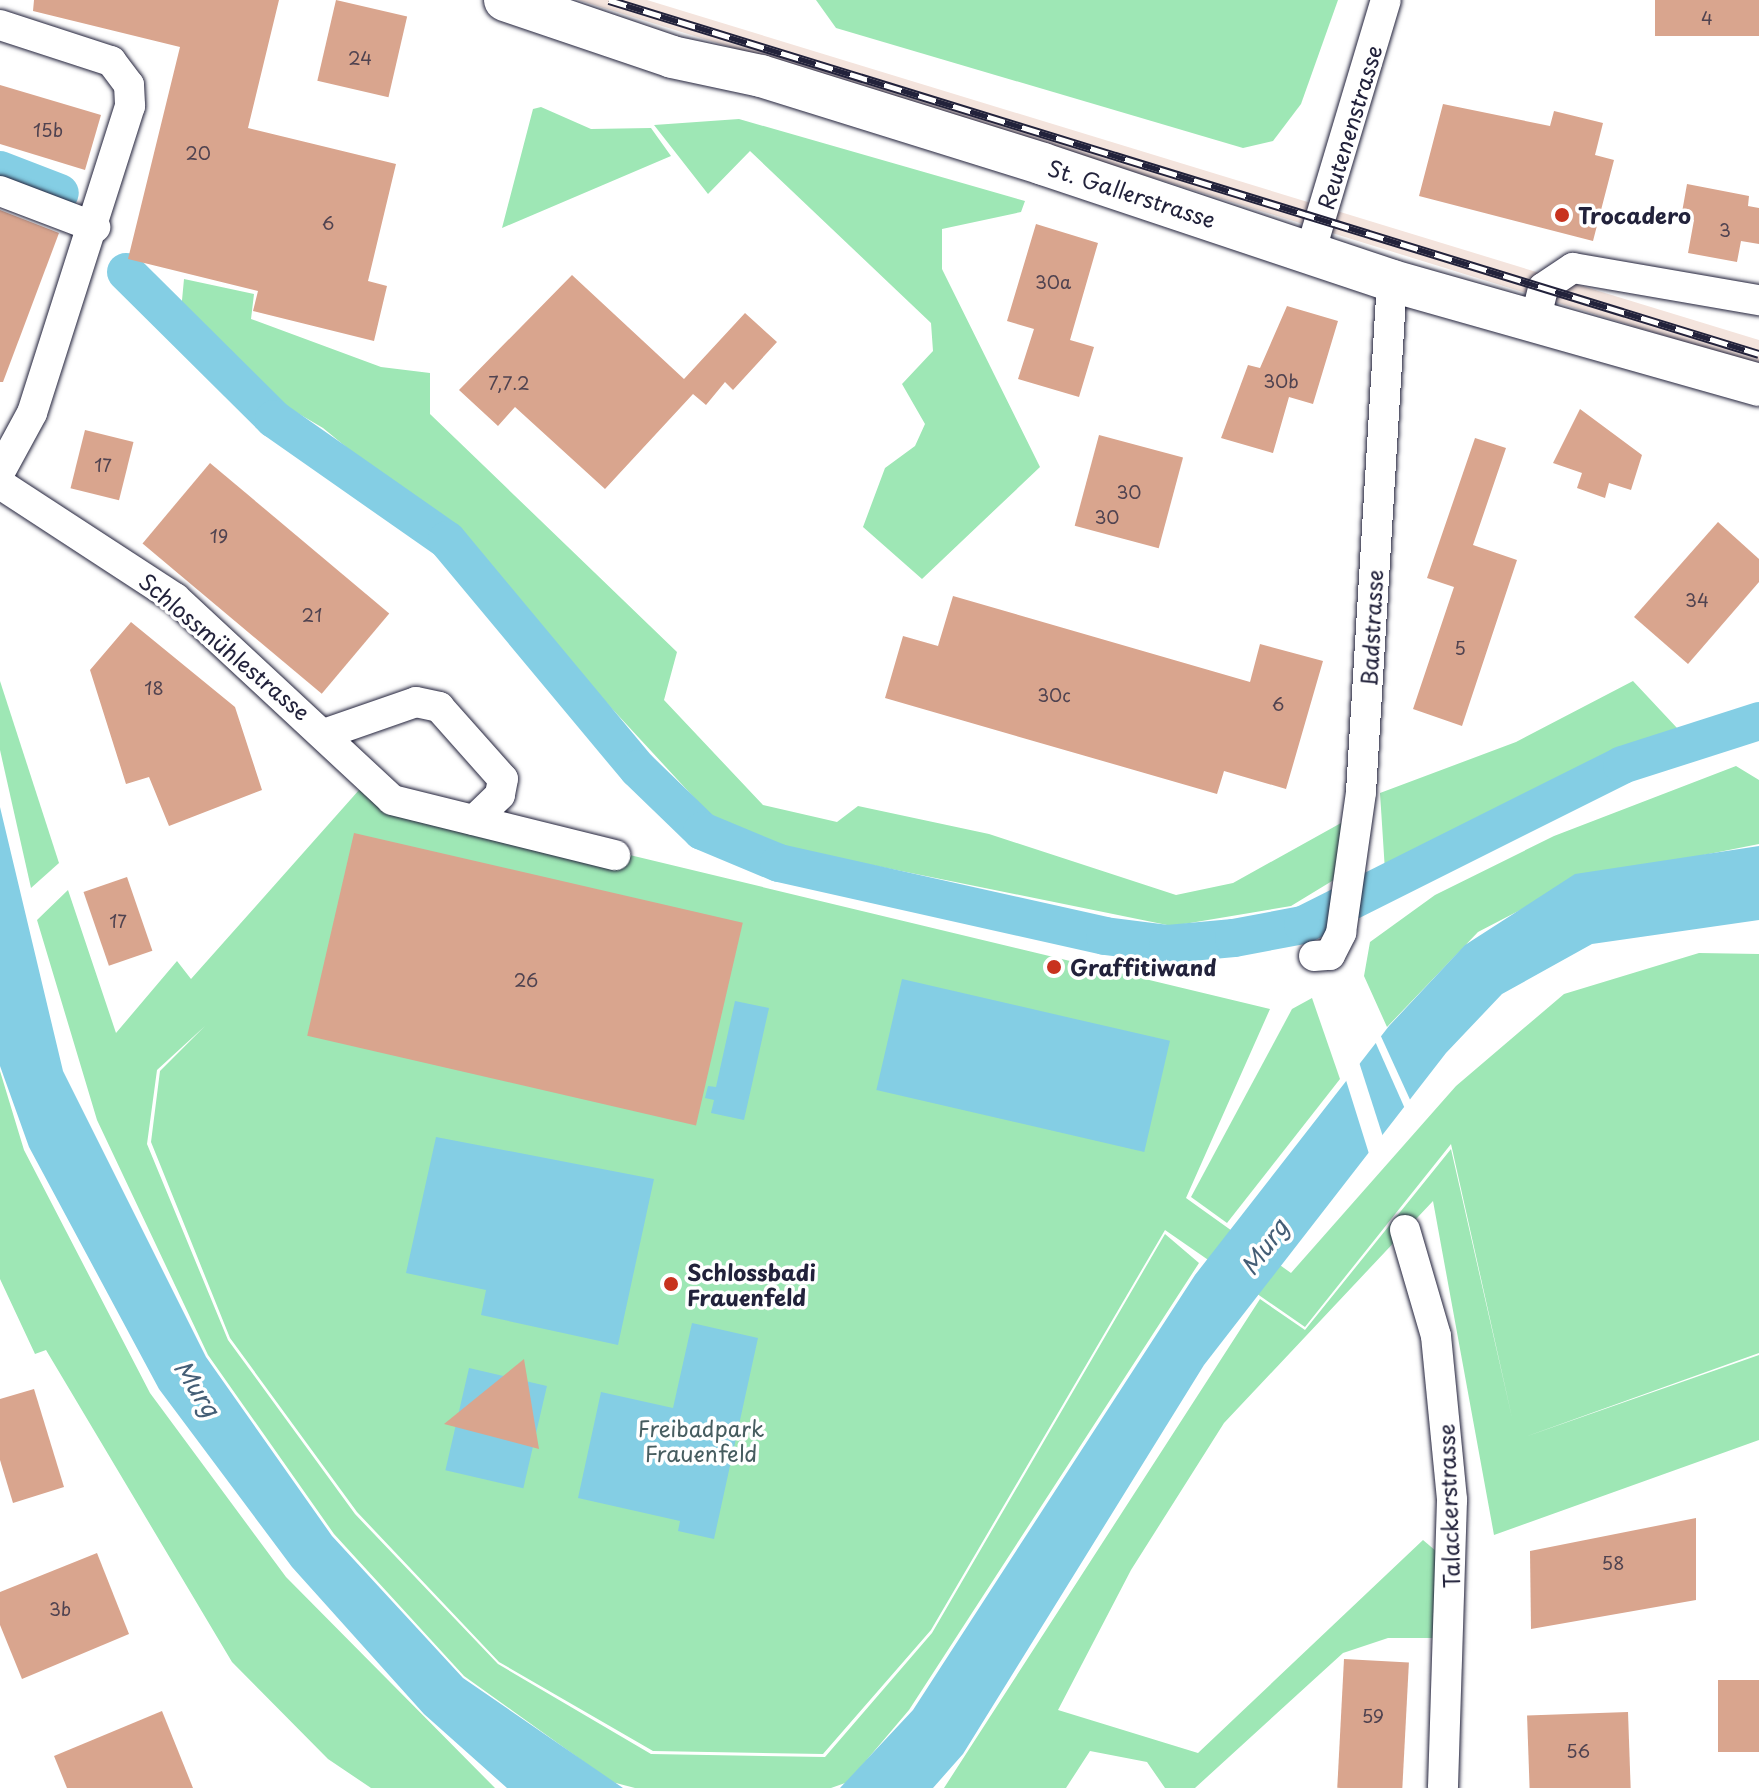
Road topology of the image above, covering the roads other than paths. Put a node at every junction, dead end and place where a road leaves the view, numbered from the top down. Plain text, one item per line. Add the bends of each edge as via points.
1 (505, 0) edge
2 (1386, 0) edge
3 (0, 25) edge
4 (0, 191) edge
5 (95, 227) junction
6 (1310, 253) junction
7 (1392, 281) junction
8 (1759, 300) edge
9 (1536, 317) junction
10 (1759, 385) edge
11 (0, 472) edge
12 (0, 484) edge
13 (327, 733) junction
14 (474, 820) junction
15 (615, 855) dead end
16 (1314, 956) dead end
17 (1405, 1230) dead end
18 (1443, 1788) edge

1 - 6 main road, St. Gallerstrasse
2 - 6 street, Reutenenstrasse
3 - 5 street via 103,58 129,85 127,126
4 - 5 street
5 - 11 street via 32,413
6 - 7 main road, St. Gallerstrasse
7 - 9 main road, St. Gallerstrasse
7 - 16 street, Badstrasse via 1364,754 1343,922 1330,955
8 - 9 street via 1573,268 1543,288
9 - 10 main road, St. Gallerstrasse
12 - 13 street, Schlossmühlestrasse via 175,598
13 - 14 street, Schlossmühlestrasse via 392,800
13 - 14 street, Schlossmühlestrasse via 416,702 439,707 503,779 500,795
14 - 15 street, Schlossmühlestrasse
17 - 18 street, Talackerstrasse via 1436,1336 1452,1500

